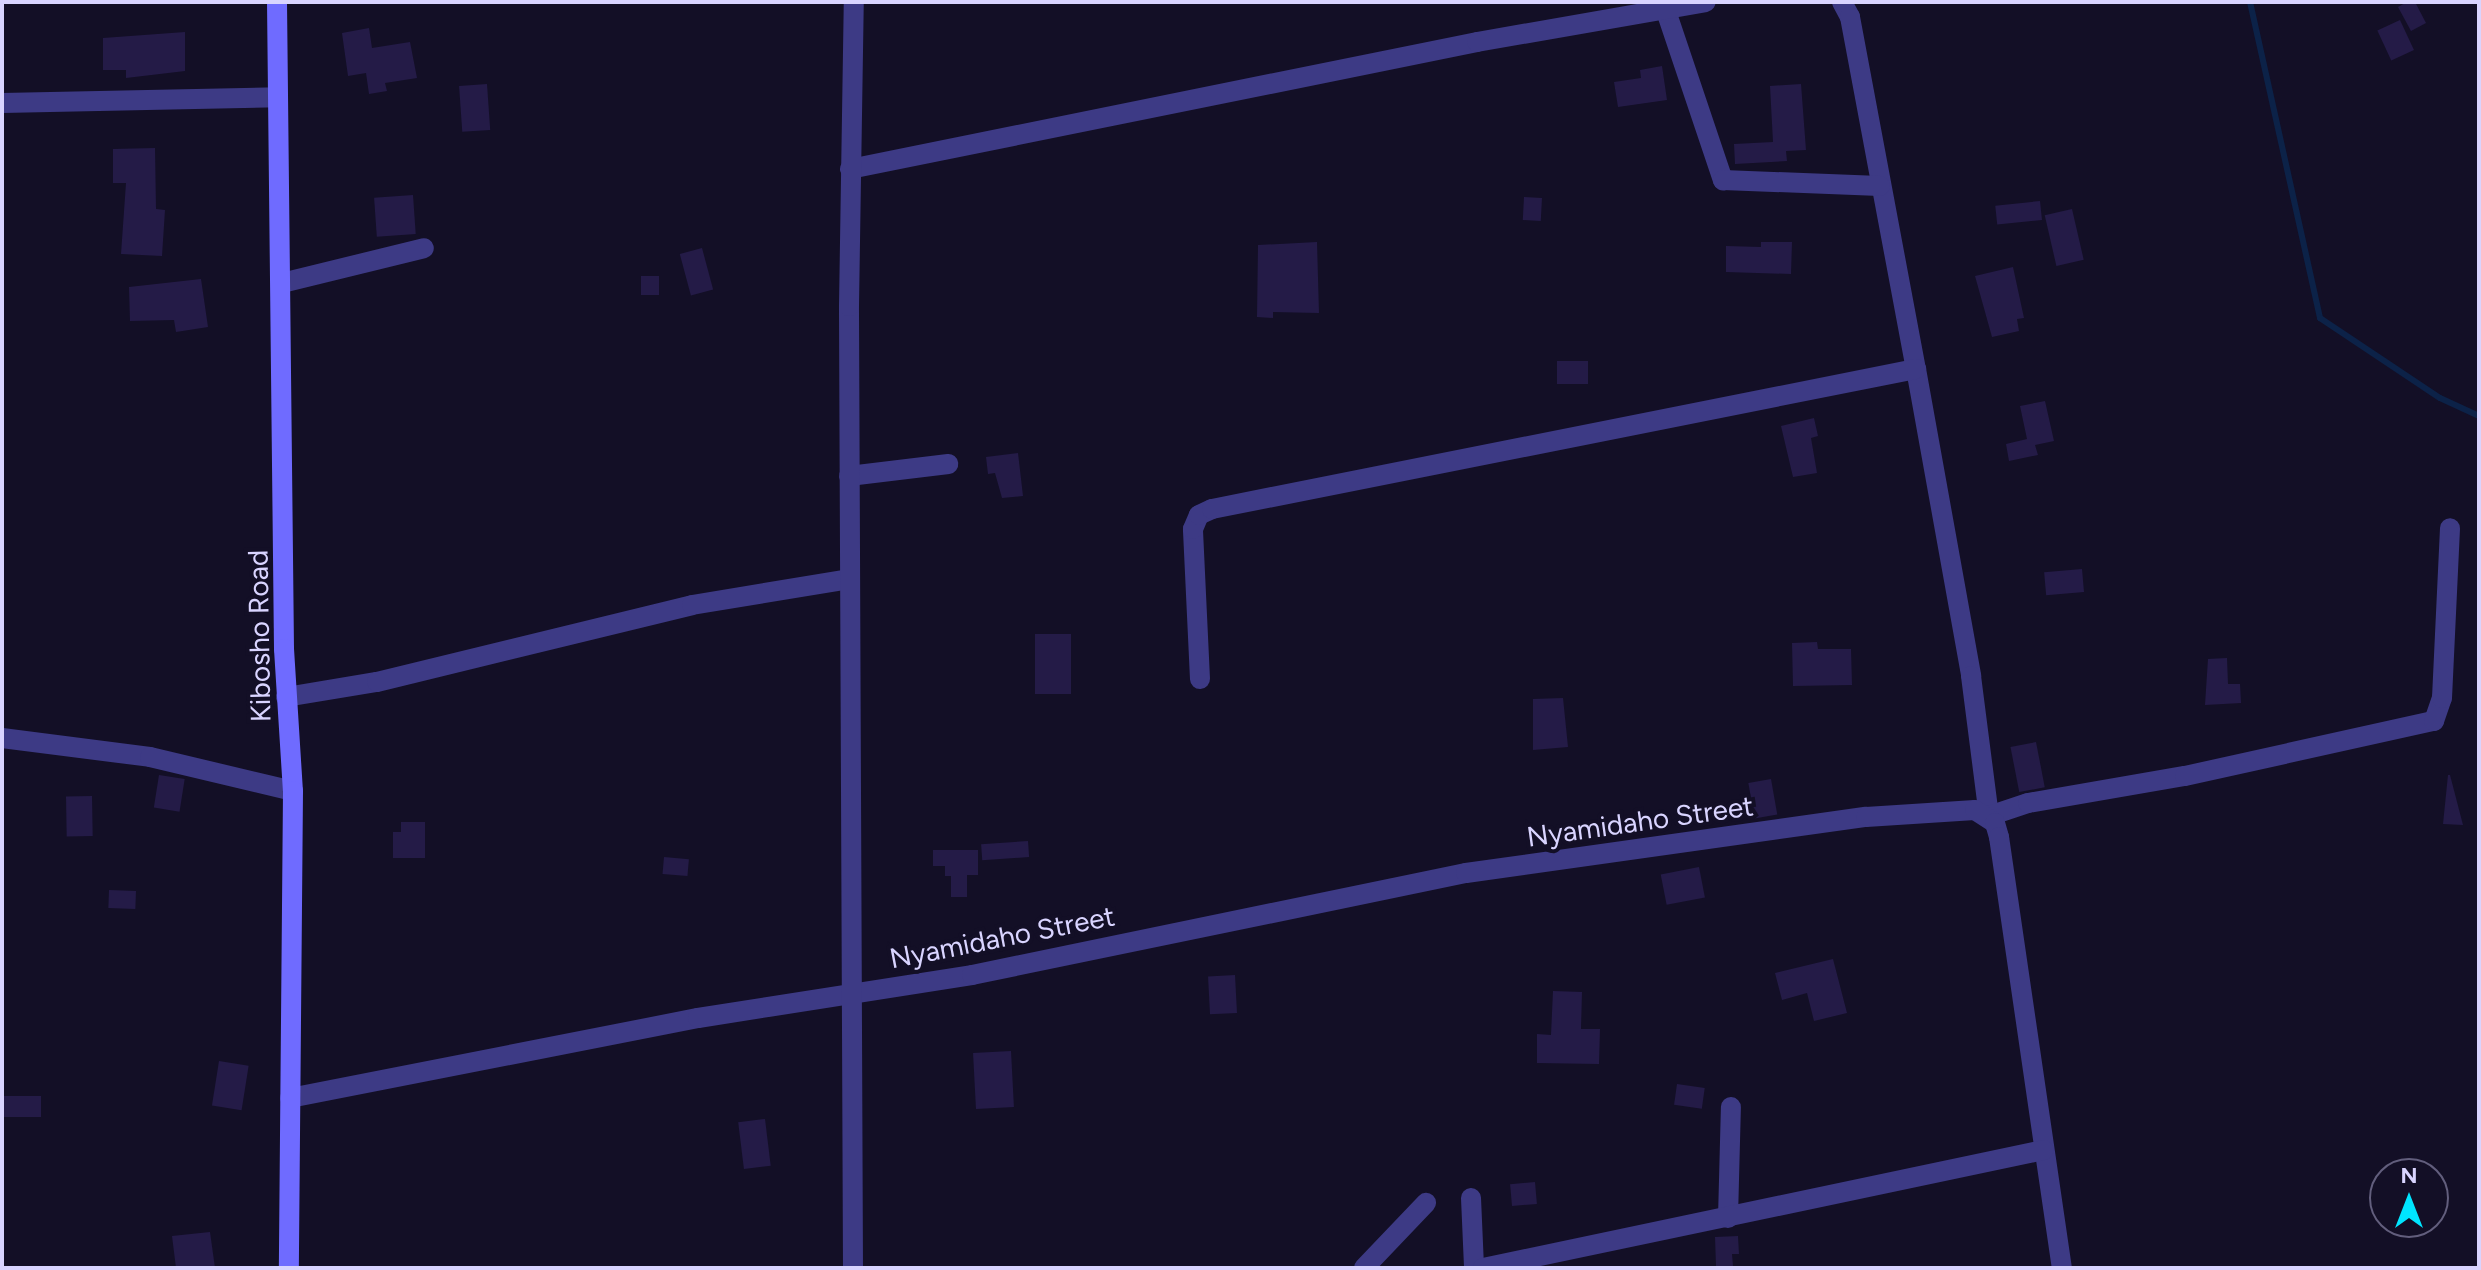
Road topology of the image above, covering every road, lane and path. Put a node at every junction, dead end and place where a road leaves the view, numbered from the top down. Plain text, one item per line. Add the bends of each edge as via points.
1 (277, 2) edge
2 (854, 2) edge
3 (1706, 2) edge
4 (1842, 2) edge
5 (1665, 8) junction
6 (1590, 12) edge
7 (278, 97) junction
8 (2, 103) edge
9 (850, 169) junction
10 (1880, 186) junction
11 (424, 248) dead end
12 (282, 283) junction
13 (1916, 369) junction
14 (948, 464) dead end
15 (849, 476) junction
16 (2450, 528) dead end
17 (849, 579) junction
18 (1200, 679) dead end
19 (286, 697) junction
20 (2, 738) edge
21 (293, 791) junction
22 (1989, 816) junction
23 (849, 993) junction
24 (290, 1098) junction
25 (1731, 1107) dead end
26 (2044, 1150) junction
27 (1471, 1198) dead end
28 (1426, 1203) dead end
29 (1728, 1218) junction
30 (289, 1268) edge
31 (853, 1268) edge
32 (1364, 1268) edge
33 (1474, 1268) edge
34 (1483, 1268) edge
35 (2062, 1268) edge

1 - 7 street, Kibosho Road
2 - 9 street
3 - 5 street
4 - 10 street via 1850,17
5 - 6 street
5 - 10 street via 1723,180 1745,185
6 - 9 street
7 - 8 street
7 - 12 street, Kibosho Road
9 - 15 street
10 - 13 street
11 - 12 street
12 - 19 street, Kibosho Road
13 - 18 street via 1212,509 1199,515 1193,529
13 - 22 street via 1971,676
14 - 15 street
15 - 17 street
16 - 22 street via 2442,698 2434,721 2185,776 2042,799
17 - 19 street via 692,605 377,682
17 - 23 street
19 - 21 street, Kibosho Road
20 - 21 street via 150,757
21 - 24 street, Kibosho Road
22 - 23 street, Nyamidaho Street via 1951,809 1866,817 1466,873 972,975
22 - 26 street via 1999,837
23 - 24 street, Nyamidaho Street via 553,1044
23 - 31 street
24 - 30 street, Kibosho Road
25 - 29 street
26 - 29 street
26 - 35 street
27 - 33 street
28 - 32 street
29 - 34 street

